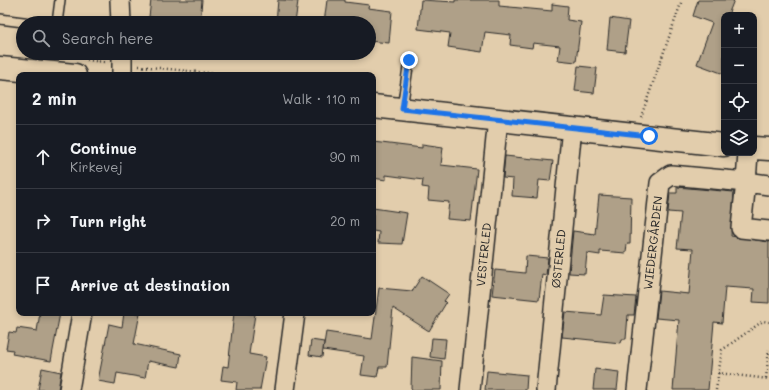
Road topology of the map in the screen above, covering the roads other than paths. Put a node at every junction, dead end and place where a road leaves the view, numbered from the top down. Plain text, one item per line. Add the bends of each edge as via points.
1 (60, 0) edge
2 (120, 0) edge
3 (58, 16) edge
4 (121, 16) edge
5 (0, 19) edge
6 (16, 21) edge
7 (122, 60) edge
8 (409, 60) dead end
9 (0, 68) edge
10 (43, 72) edge
11 (122, 72) edge
12 (376, 106) edge
13 (402, 109) junction
14 (498, 119) junction
15 (572, 128) junction
16 (721, 145) edge
17 (757, 148) edge
18 (769, 149) edge
19 (748, 156) edge
20 (746, 182) junction
21 (769, 185) edge
22 (769, 231) edge
23 (81, 316) edge
24 (295, 316) edge
25 (69, 390) edge
26 (285, 390) edge
27 (470, 390) edge
28 (546, 390) edge
29 (637, 390) edge

1 - 3 lane
2 - 4 street
5 - 6 lane
7 - 11 street
8 - 13 lane
9 - 10 main road
12 - 13 main road
13 - 14 main road
14 - 15 main road
14 - 27 street, VESTERLED
15 - 16 main road
15 - 28 street, ØSTERLED
17 - 18 main road
19 - 20 street
20 - 21 street, WIEDERGÅRDEN
20 - 22 street via 741,228
20 - 29 street, WIEDERGÅRDEN via 671,175 660,183
23 - 25 street
24 - 26 street

